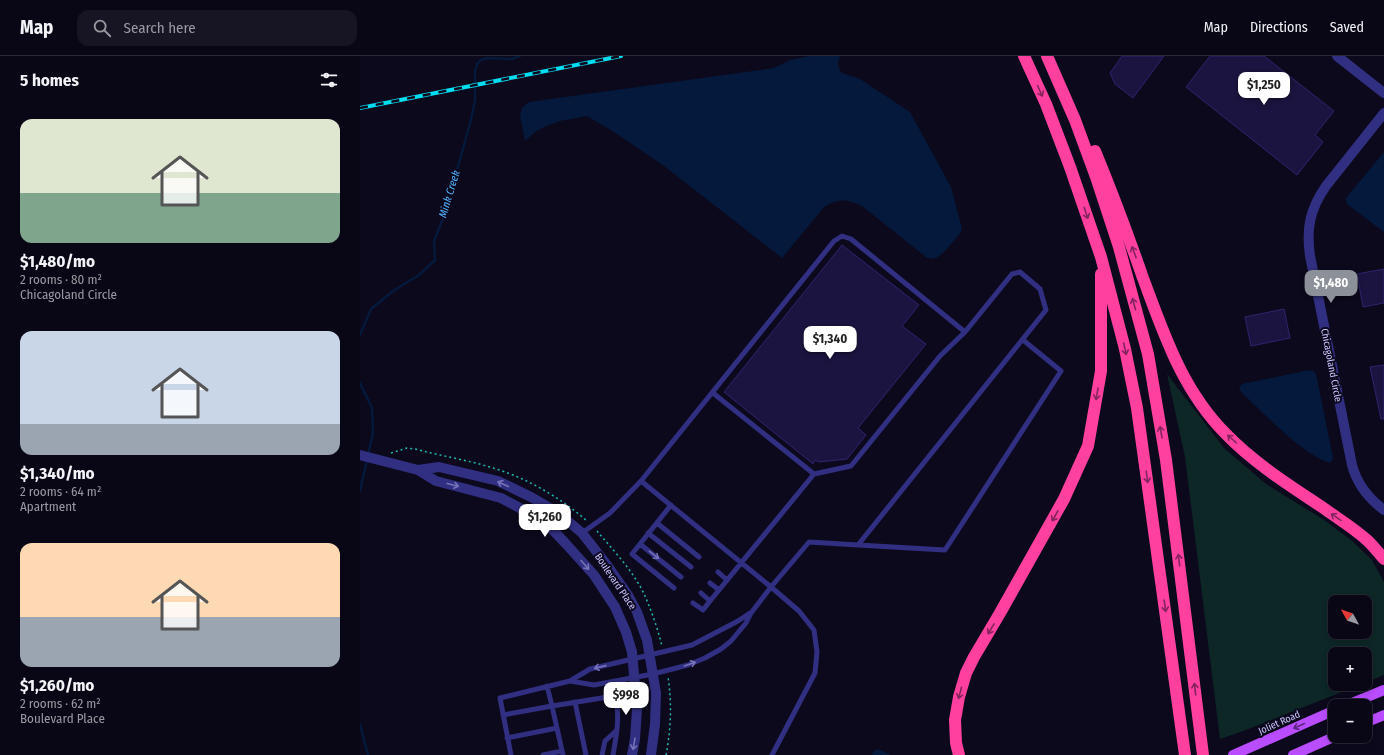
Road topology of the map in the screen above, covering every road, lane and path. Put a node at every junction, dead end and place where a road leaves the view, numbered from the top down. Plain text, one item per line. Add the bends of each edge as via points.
1 (1024, 56) edge
2 (1047, 56) edge
3 (1337, 56) edge
4 (1384, 93) edge
5 (1384, 113) edge
6 (1075, 120) junction
7 (1101, 257) junction
8 (965, 332) junction
9 (1023, 340) junction
10 (713, 392) junction
11 (387, 453) dead end
12 (430, 453) dead end
13 (360, 456) edge
14 (418, 470) junction
15 (814, 474) junction
16 (641, 482) junction
17 (671, 505) junction
18 (1384, 510) edge
19 (657, 523) junction
20 (582, 533) junction
21 (648, 533) junction
22 (602, 538) dead end
23 (640, 544) junction
24 (567, 545) junction
25 (858, 545) junction
26 (699, 557) dead end
27 (1384, 559) edge
28 (742, 563) junction
29 (691, 567) dead end
30 (718, 572) dead end
31 (682, 577) dead end
32 (727, 580) junction
33 (710, 583) dead end
34 (771, 587) junction
35 (674, 588) dead end
36 (719, 590) junction
37 (701, 593) dead end
38 (710, 601) junction
39 (693, 603) dead end
40 (751, 613) junction
41 (661, 643) dead end
42 (650, 656) junction
43 (632, 659) junction
44 (653, 674) junction
45 (635, 678) junction
46 (669, 679) dead end
47 (570, 681) junction
48 (547, 686) junction
49 (1384, 690) edge
50 (1362, 699) edge
51 (575, 702) junction
52 (552, 706) junction
53 (1328, 713) edge
54 (503, 715) junction
55 (1384, 715) edge
56 (1372, 720) edge
57 (558, 728) junction
58 (617, 730) junction
59 (508, 738) junction
60 (1328, 739) edge
61 (563, 753) edge
62 (511, 755) edge
63 (543, 755) edge
64 (586, 755) edge
65 (602, 755) edge
66 (613, 755) edge
67 (632, 755) edge
68 (651, 755) edge
69 (666, 755) edge
70 (772, 755) edge
71 (959, 755) edge
72 (1185, 755) edge
73 (1203, 755) edge
74 (1233, 755) edge
75 (1292, 755) edge

1 -> 7 highway via 1056,128
2 - 6 highway
3 - 4 street
5 - 18 street, Chicagoland Circle via 1319,197 1310,220 1309,232 1310,256 1352,465 1364,491
27 -> 6 highway via 1367,540 1348,525 1250,456 1225,433 1199,401 1182,375 1167,344 1110,188 1093,147
73 -> 6 highway via 1166,460 1148,354 1119,248
7 -> 71 highway via 1101,371 1088,446 1064,499 966,673 955,720
7 -> 72 highway via 1125,349 1137,408
8 - 9 lane via 1012,274 1020,272 1040,289 1046,310
8 - 10 lane via 851,239 842,236 834,241
8 - 15 lane via 940,356 851,466
9 - 25 lane
9 - 25 lane via 1060,371 945,550
10 - 15 lane
10 - 16 lane
11 - 12 path via 407,448
13 - 14 street
20 -> 14 street, Boulevard Place via 557,512 498,481 439,467
14 -> 24 street, Boulevard Place via 436,481 501,498 551,528
15 - 28 lane
16 - 17 lane
16 - 20 lane via 610,514
17 - 19 lane
17 - 28 lane
19 - 21 lane
19 - 26 lane
20 - 24 street
20 - 42 street, Boulevard Place via 628,595 637,612
21 - 23 lane
21 - 29 lane
22 - 41 path via 632,575 644,596
23 -> 31 lane
23 - 35 lane via 632,554
24 -> 43 street, Boulevard Place via 594,575 615,607 626,632
25 - 34 lane via 809,542
28 - 32 lane
28 - 34 lane
30 - 32 lane
32 - 36 lane
33 - 36 lane
34 - 40 lane
34 - 70 lane via 800,611 814,630 817,652 815,673
36 - 38 lane
37 - 38 lane
38 - 39 lane via 703,610
40 - 42 lane via 692,645
44 -> 40 lane via 688,665 721,649 731,641
42 - 43 lane
42 - 44 street, Boulevard Place
43 - 45 street, Boulevard Place
43 -> 47 lane via 590,669
44 - 45 lane
44 - 68 street, Boulevard Place via 656,693
45 - 47 lane via 594,685
45 -> 67 street, Boulevard Place via 637,709
46 - 69 path via 671,719
47 - 48 lane
48 - 52 lane
48 - 54 lane via 500,698
49 - 50 main road
51 - 52 lane
51 - 58 lane via 608,697 616,700
51 - 64 lane
52 - 54 lane
52 - 57 lane
53 -> 74 main road, Joliet Road
54 - 59 lane
55 - 56 main road
57 - 59 lane
57 - 61 lane
58 - 65 lane via 604,741
58 - 66 lane
59 - 62 lane
60 - 75 main road
61 - 63 lane

